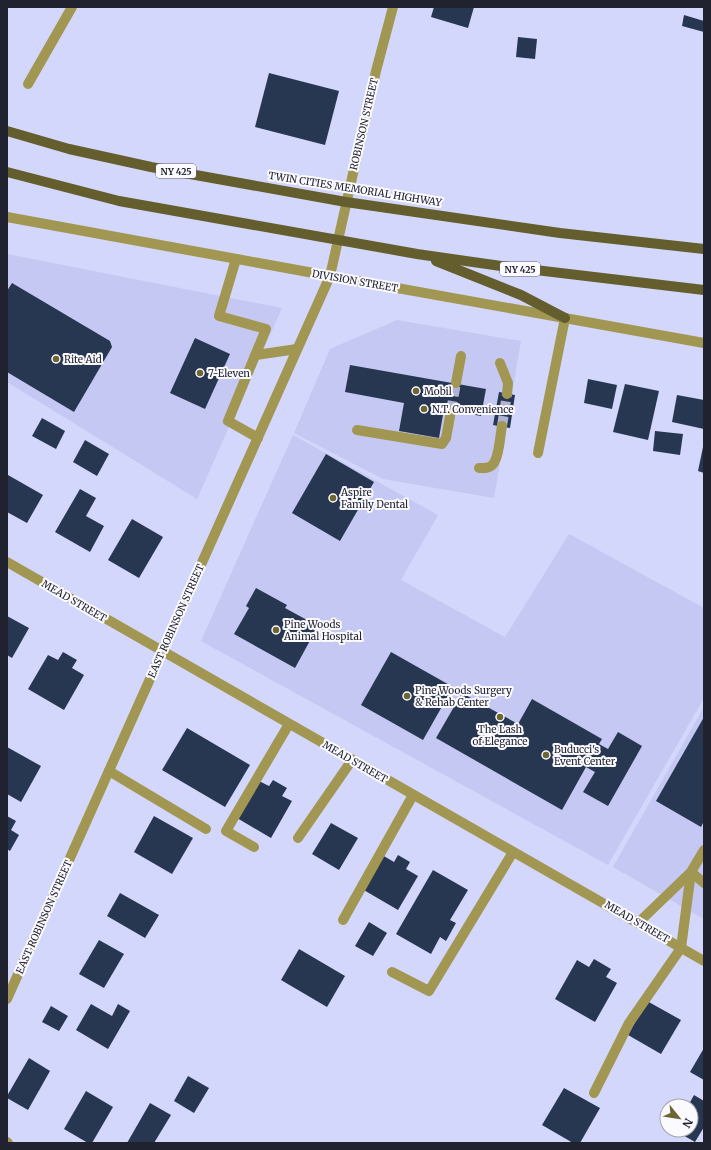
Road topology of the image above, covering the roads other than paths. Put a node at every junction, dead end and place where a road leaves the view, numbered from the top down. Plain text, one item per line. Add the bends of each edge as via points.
1 (72, 7) edge
2 (393, 7) edge
3 (28, 84) dead end
4 (7, 131) edge
5 (7, 172) edge
6 (346, 202) junction
7 (7, 217) edge
8 (338, 241) junction
9 (704, 249) edge
10 (417, 254) junction
11 (236, 259) junction
12 (330, 276) junction
13 (704, 290) edge
14 (565, 318) junction
15 (704, 343) edge
16 (298, 349) junction
17 (256, 355) junction
18 (461, 356) dead end
19 (500, 363) dead end
20 (456, 383) tunnel mouth
21 (507, 394) tunnel mouth
22 (451, 411) tunnel mouth
23 (502, 426) tunnel mouth
24 (357, 430) dead end
25 (258, 438) junction
26 (538, 453) dead end
27 (479, 468) dead end
28 (7, 562) edge
29 (162, 652) junction
30 (289, 724) junction
31 (352, 760) junction
32 (109, 771) junction
33 (413, 795) junction
34 (206, 829) dead end
35 (298, 838) dead end
36 (254, 847) dead end
37 (704, 850) edge
38 (513, 852) junction
39 (692, 872) junction
40 (704, 884) edge
41 (343, 920) dead end
42 (638, 923) junction
43 (681, 948) junction
44 (704, 961) edge
45 (392, 972) dead end
46 (7, 999) edge
47 (594, 1093) dead end

1 - 3 street
2 - 6 street, ROBINSON STREET
4 - 6 main road, TWIN CITIES MEMORIAL HIGHWAY / NY 425 via 69,149 151,167
5 - 8 main road, NY 425 via 119,201
6 - 8 street, ROBINSON STREET
6 - 9 main road, TWIN CITIES MEMORIAL HIGHWAY / NY 425 via 560,233
7 - 11 street, DIVISION STREET
8 - 10 main road, NY 425
8 - 12 street, EAST ROBINSON STREET
10 - 13 main road, NY 425
10 - 14 main road via 521,295
11 - 12 street, DIVISION STREET
11 - 17 street via 219,316 266,329
12 - 14 street, DIVISION STREET
12 - 16 street, EAST ROBINSON STREET
14 - 15 street, DIVISION STREET
14 - 26 street
16 - 17 street
16 - 25 street, EAST ROBINSON STREET
17 - 25 street via 228,421
18 - 20 street
19 - 21 street via 508,383
22 - 24 street via 446,438 442,444
23 - 27 street via 496,460 488,468
25 - 29 street, EAST ROBINSON STREET
28 - 29 street, MEAD STREET
29 - 30 street, MEAD STREET
29 - 32 street, EAST ROBINSON STREET
30 - 31 street, MEAD STREET
30 - 36 street via 226,832
31 - 33 street, MEAD STREET
31 - 35 street
32 - 34 street
32 - 46 street, EAST ROBINSON STREET
33 - 38 street, MEAD STREET
33 - 41 street
37 - 39 street
38 - 42 street, MEAD STREET
38 - 45 street via 429,991
39 - 40 street
39 - 42 street
39 - 43 street
42 - 43 street, MEAD STREET
43 - 44 street, MEAD STREET
43 - 47 street via 629,1023

